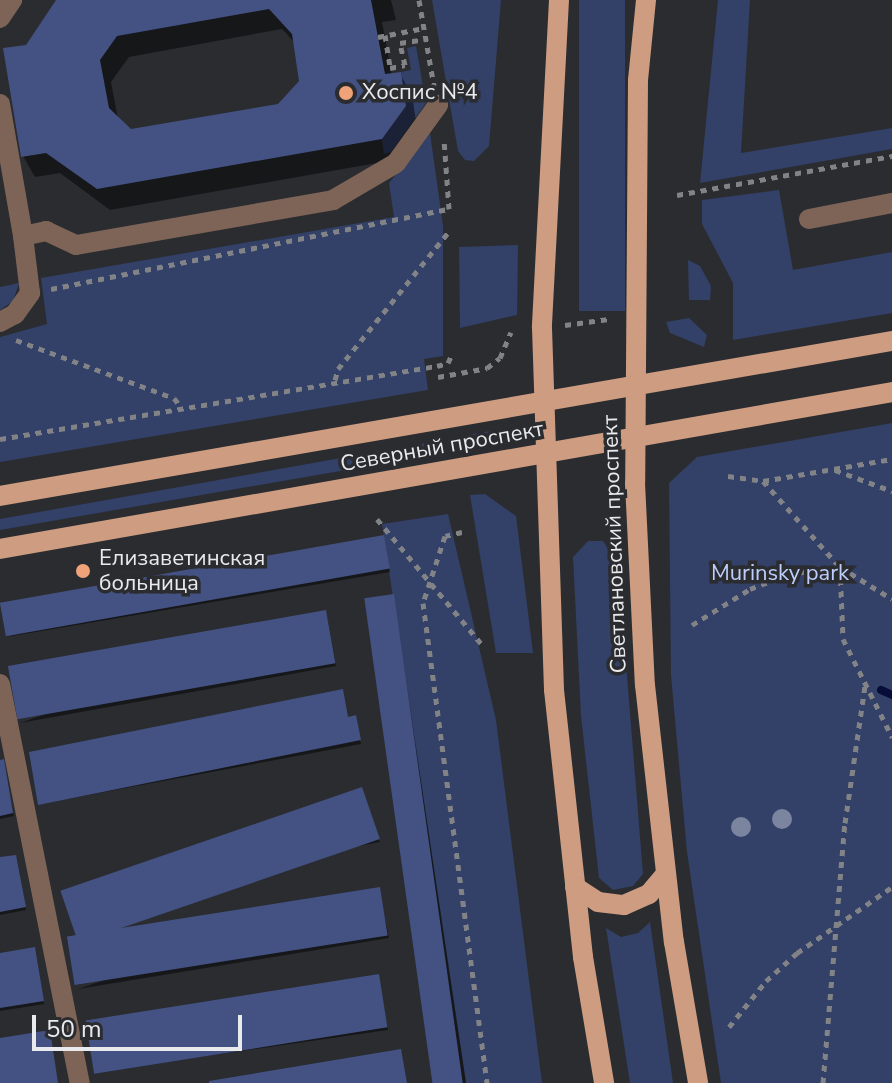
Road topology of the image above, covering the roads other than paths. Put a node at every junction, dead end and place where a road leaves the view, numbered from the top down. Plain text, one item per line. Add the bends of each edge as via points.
1 (12, 0) edge
2 (559, 0) edge
3 (646, 0) edge
4 (0, 18) edge
5 (0, 104) edge
6 (438, 105) dead end
7 (892, 203) edge
8 (809, 219) dead end
9 (23, 236) junction
10 (2, 329) edge
11 (892, 341) edge
12 (634, 388) junction
13 (892, 392) edge
14 (543, 402) junction
15 (634, 437) junction
16 (544, 453) junction
17 (0, 496) edge
18 (0, 549) edge
19 (0, 684) edge
20 (666, 874) junction
21 (575, 887) junction
22 (80, 1083) edge
23 (604, 1083) edge
24 (698, 1083) edge

1 - 4 lane
2 - 14 main road
3 - 12 main road, Светлановский проспект via 638,80
5 - 9 lane
6 - 9 lane via 396,163 333,200 76,245 46,231
7 - 8 lane
9 - 10 lane via 30,293
11 - 12 main road, Северный проспект
12 - 14 main road, Северный проспект
12 - 15 main road, Светлановский проспект
13 - 15 main road, Северный проспект
14 - 16 main road
14 - 17 main road, Северный проспект
15 - 16 main road, Северный проспект
15 - 20 main road, Светлановский проспект via 645,685
16 - 18 main road, Северный проспект
16 - 21 main road via 554,690
19 - 22 lane
20 - 21 main road via 649,894 624,905 598,902
20 - 24 main road, Светлановский проспект
21 - 23 main road

